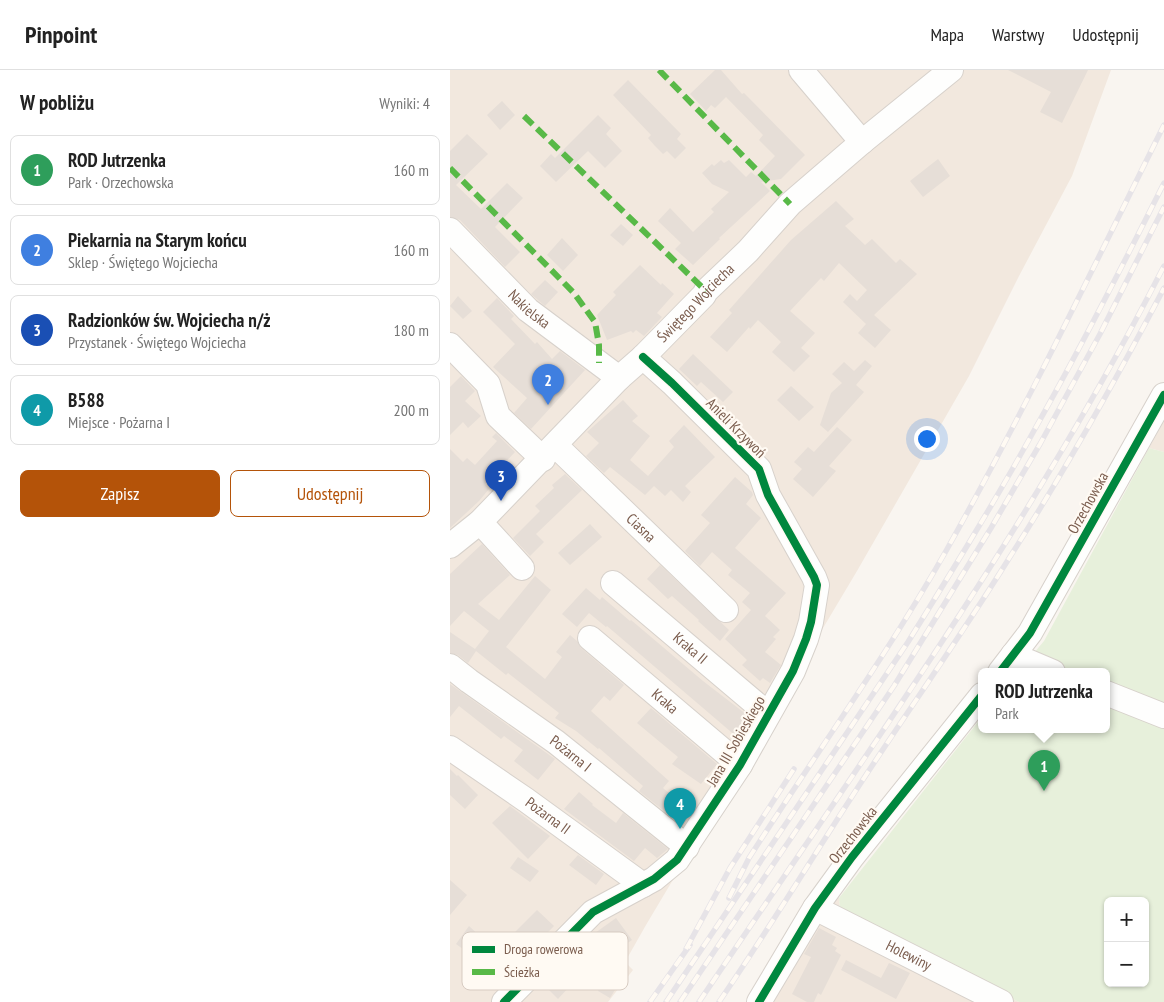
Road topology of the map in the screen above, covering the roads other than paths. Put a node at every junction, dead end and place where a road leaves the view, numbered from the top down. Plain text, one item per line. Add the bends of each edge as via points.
1 (802, 70) edge
2 (951, 70) edge
3 (862, 142) junction
4 (450, 230) edge
5 (450, 345) edge
6 (643, 358) junction
7 (619, 378) junction
8 (1164, 395) edge
9 (549, 452) junction
10 (480, 522) junction
11 (450, 546) edge
12 (803, 559) joint
13 (522, 568) dead end
14 (613, 583) dead end
15 (726, 610) dead end
16 (590, 638) dead end
17 (1006, 664) edge
18 (450, 666) edge
19 (1030, 668) edge
20 (1110, 695) edge
21 (978, 700) edge
22 (768, 714) junction
23 (1164, 716) edge
24 (450, 748) edge
25 (740, 765) junction
26 (687, 847) junction
27 (643, 885) junction
28 (815, 908) junction
29 (573, 932) edge
30 (516, 990) edge
31 (765, 1000) edge
32 (504, 1002) edge
33 (1001, 1002) edge

1 - 3 street
2 - 3 street, Świętego Wojciecha
3 - 6 street, Świętego Wojciecha via 790,204
4 - 7 street, Nakielska via 528,310
5 - 9 street, Ciasna via 488,384 498,416
6 - 7 street, Świętego Wojciecha
6 - 12 street, Anieli Krzywoń via 672,382 759,470 768,495
7 - 9 street, Świętego Wojciecha
8 - 17 street, Orzechowska via 1049,602
9 - 10 street, Świętego Wojciecha
9 - 15 street, Ciasna
10 - 11 street, Świętego Wojciecha
10 - 13 street
12 - 22 street, Jana III Sobieskiego via 817,585 811,622 793,671
14 - 22 street, Kraka II
16 - 25 street, Kraka
17 - 19 street
18 - 26 street, Pożarna I via 556,742
20 - 23 street
21 - 28 street, Orzechowska
22 - 25 street, Jana III Sobieskiego
24 - 27 street, Pożarna II
25 - 26 street, Jana III Sobieskiego
26 - 27 street, Jana III Sobieskiego via 677,860
27 - 29 street, Jana III Sobieskiego via 593,912
28 - 31 street, Orzechowska
28 - 33 street, Holewiny
30 - 32 street, Jana III Sobieskiego

